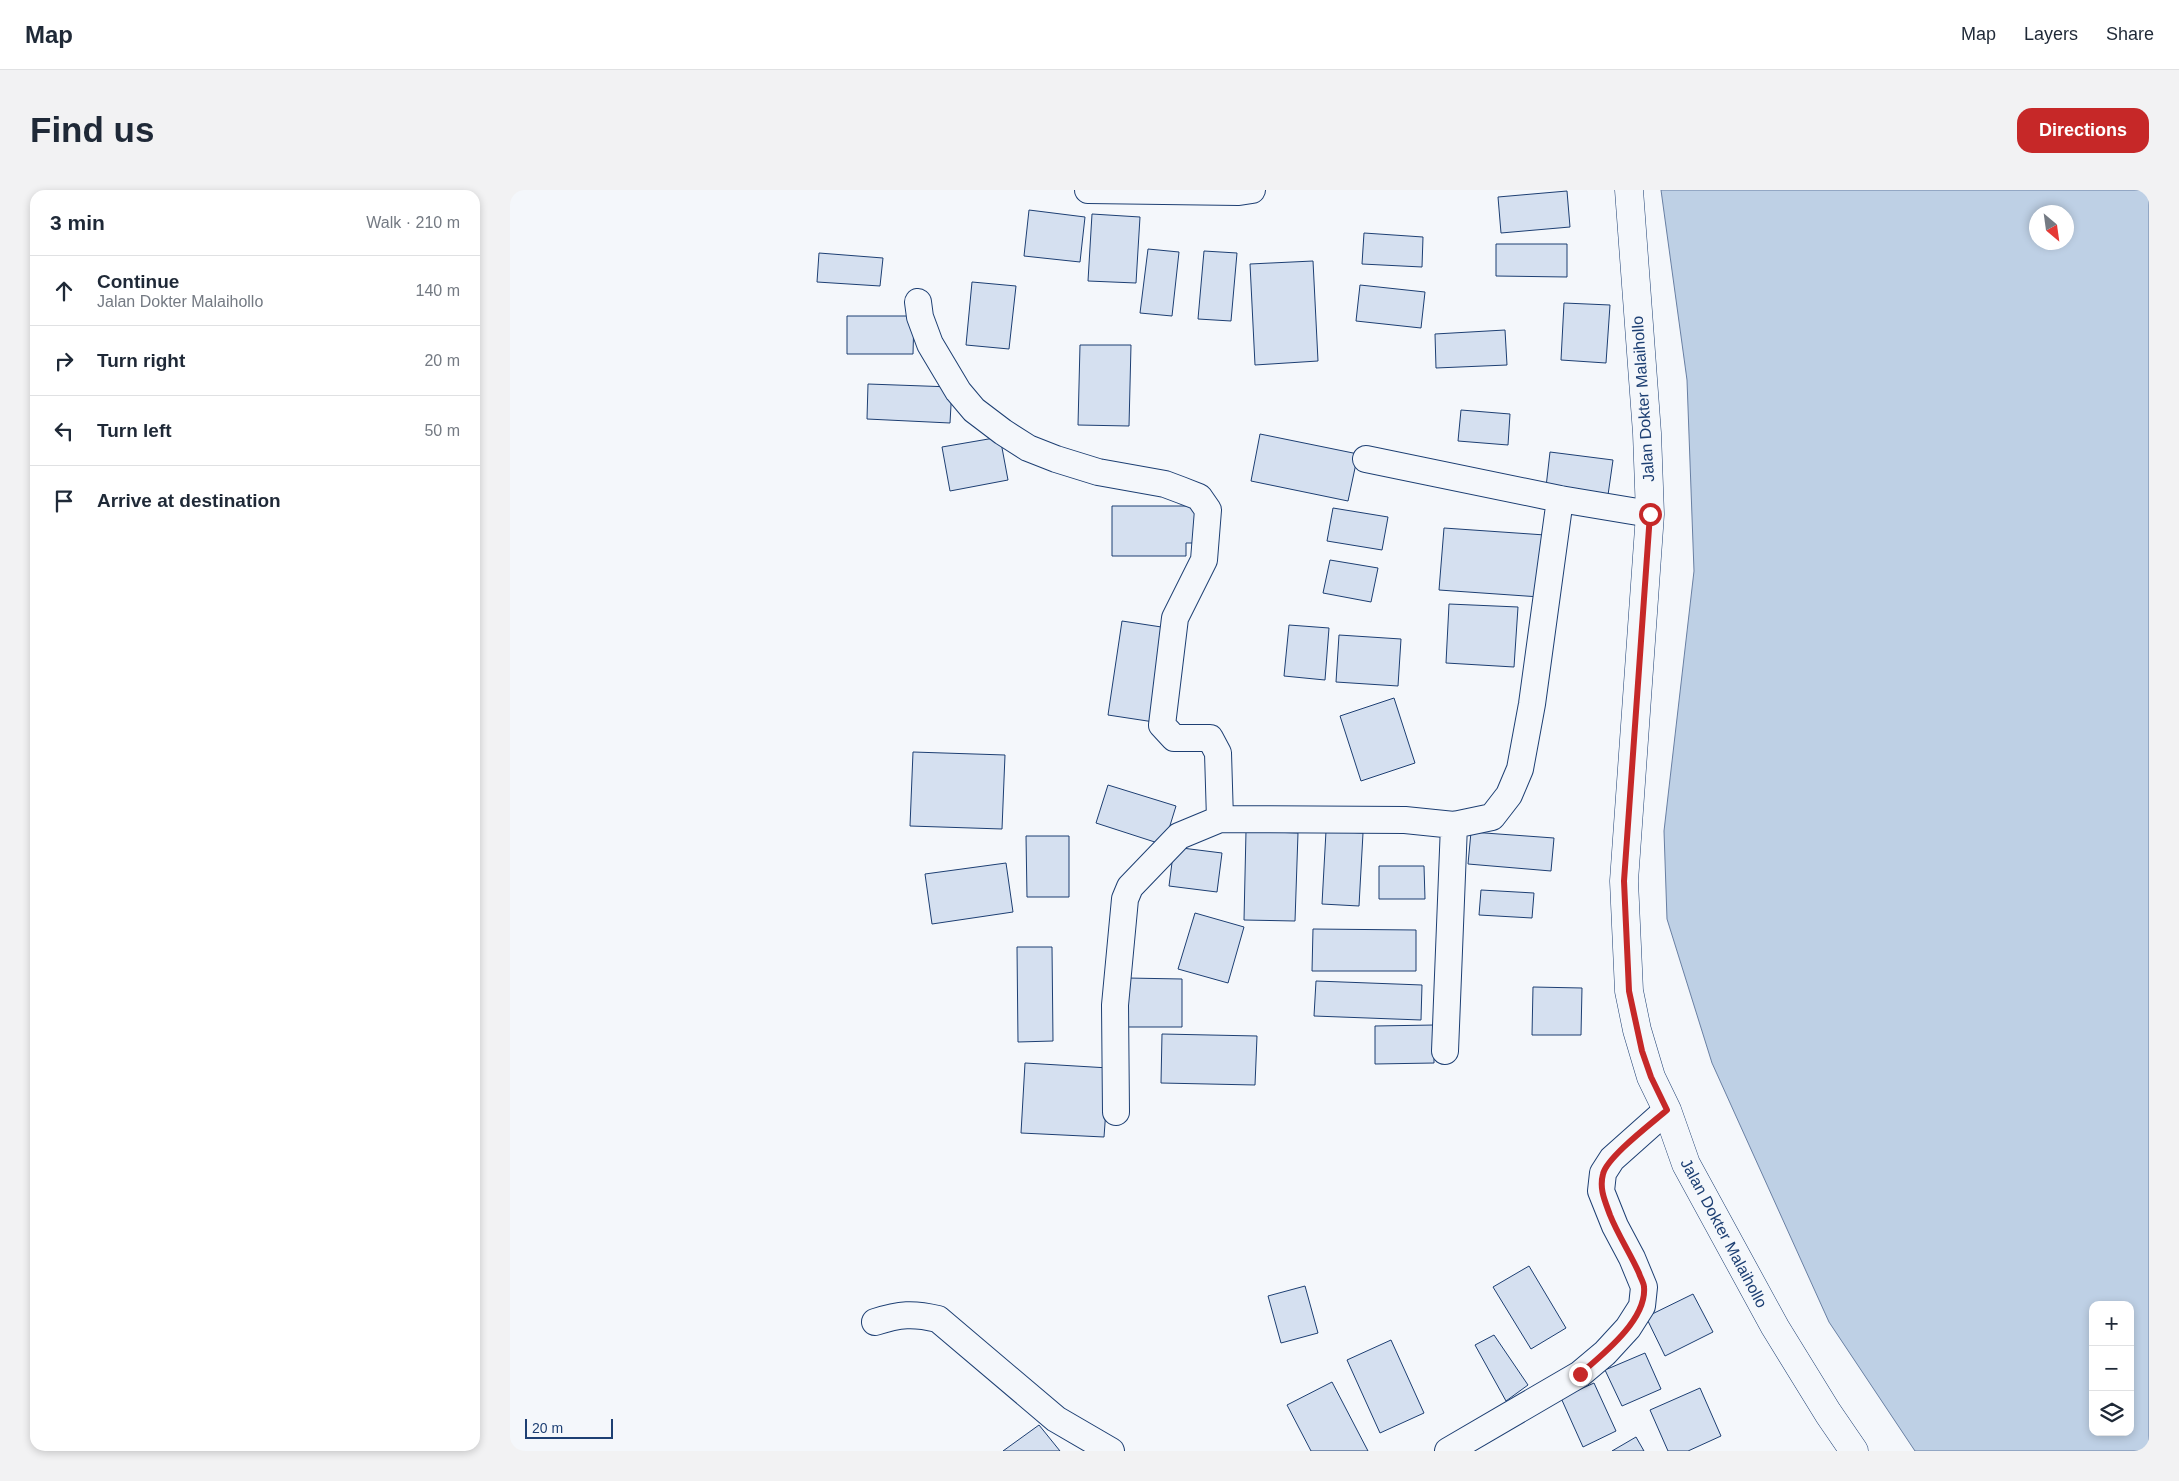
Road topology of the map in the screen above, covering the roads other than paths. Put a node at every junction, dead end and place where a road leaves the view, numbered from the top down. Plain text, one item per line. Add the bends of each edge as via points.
1 (1088, 190) edge
2 (1252, 190) edge
3 (1629, 190) edge
4 (918, 302) dead end
5 (1366, 458) dead end
6 (1560, 499) junction
7 (1650, 514) junction
8 (1220, 819) junction
9 (1454, 824) junction
10 (1445, 1051) dead end
11 (1667, 1110) junction
12 (1116, 1112) dead end
13 (875, 1322) dead end
14 (1111, 1451) edge
15 (1448, 1451) edge
16 (1854, 1451) edge

1 - 2 street
3 - 7 main road, Jalan Dokter Malaihollo
4 - 8 street via 930,344 958,391 974,410 1003,432 1028,448 1056,459 1098,472 1181,490 1199,497 1208,510 1204,560 1175,618 1162,725 1174,738 1210,738 1218,753
5 - 6 street
6 - 7 street
6 - 9 street via 1520,770 1509,795 1492,817
7 - 11 main road, Jalan Dokter Malaihollo via 1624,881 1629,991 1651,1077
8 - 9 street via 1395,820
8 - 12 street via 1179,836 1130,887 1125,899 1115,1005
9 - 10 street
11 - 15 street via 1612,1159 1603,1173 1601,1190 1644,1287 1642,1306 1628,1328 1580,1374
11 - 16 main road, Jalan Dokter Malaihollo via 1686,1164 1770,1319
13 - 14 street via 916,1314 938,1319 1056,1419

